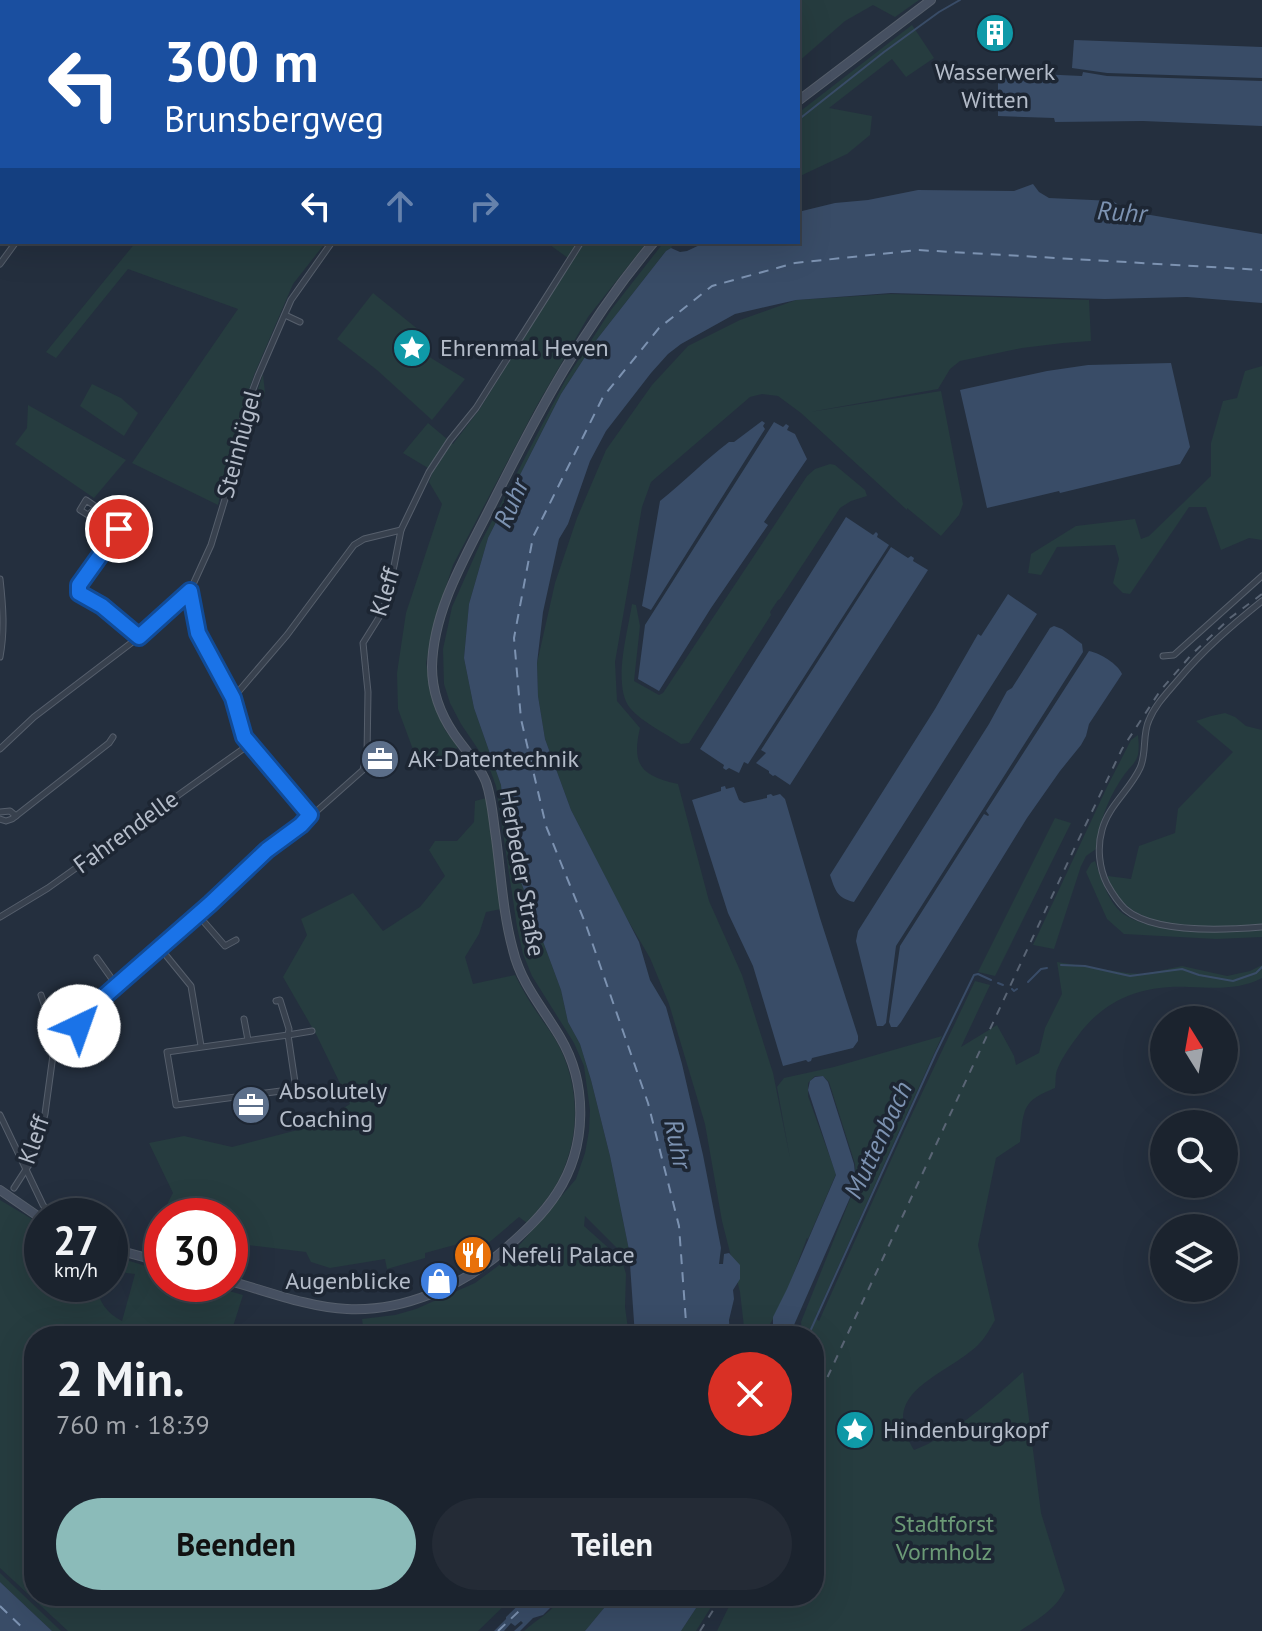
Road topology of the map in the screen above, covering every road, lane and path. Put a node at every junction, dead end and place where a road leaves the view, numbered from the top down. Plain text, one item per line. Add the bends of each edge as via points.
1 (931, 0) edge
2 (800, 99) edge
3 (15, 244) edge
4 (331, 244) edge
5 (580, 244) edge
6 (652, 244) edge
7 (0, 264) edge
8 (285, 315) junction
9 (300, 322) dead end
10 (97, 507) dead end
11 (401, 530) junction
12 (1262, 576) edge
13 (0, 579) edge
14 (190, 591) junction
15 (1262, 601) edge
16 (139, 637) junction
17 (1163, 656) dead end
18 (0, 657) edge
19 (233, 698) junction
20 (113, 737) dead end
21 (250, 744) junction
22 (0, 749) edge
23 (0, 812) edge
24 (310, 815) junction
25 (16, 816) junction
26 (0, 819) edge
27 (198, 915) junction
28 (0, 917) edge
29 (1262, 927) edge
30 (236, 940) dead end
31 (160, 948) junction
32 (97, 958) dead end
33 (117, 986) junction
34 (41, 995) dead end
35 (276, 1001) dead end
36 (244, 1019) dead end
37 (312, 1031) dead end
38 (288, 1035) junction
39 (248, 1040) junction
40 (57, 1043) junction
41 (201, 1046) junction
42 (0, 1115) edge
43 (26, 1169) junction
44 (14, 1188) dead end
45 (0, 1190) edge
46 (40, 1198) edge
47 (24, 1207) edge
48 (248, 1286) edge

1 - 2 main road
3 - 7 street
4 - 8 street, Steinhügel
5 - 11 street, Kleff via 429,472
6 - 48 main road, Herbeder Straße via 609,299 535,418 456,576 432,663 446,721 486,781 515,960 574,1070 580,1098 574,1158 545,1210 499,1254 452,1284 406,1303 333,1308
8 - 9 street
8 - 14 street, Steinhügel via 246,408 211,545
10 - 16 street via 117,521 119,529 78,591
11 - 19 street via 354,545
11 - 24 street, Kleff via 383,611 363,643 368,692 365,765
12 - 17 street via 1174,655
13 - 18 street
14 - 16 street, Steinhügel
14 - 19 street via 198,633
15 - 29 street via 1200,654 1151,716 1142,764 1105,821 1099,852 1112,892 1137,916 1202,929
16 - 22 street, Steinhügel
19 - 21 street
20 - 25 street
21 - 24 street
21 - 28 street, Fahrendelle
23 - 25 street
24 - 27 street, Kleff
25 - 26 street
27 - 30 street via 225,946
27 - 31 street, Kleff
31 - 33 street, Kleff
31 - 41 street via 191,986
32 - 33 street
33 - 40 street, Kleff
34 - 40 street, Kleff
35 - 38 street via 280,1000
36 - 39 street
37 - 38 street
38 - 39 street
38 - 41 street via 296,1089 176,1105 167,1052
39 - 41 street
40 - 43 street, Kleff via 45,1114
42 - 43 street
43 - 44 street, Kleff
43 - 46 street
45 - 47 main road

